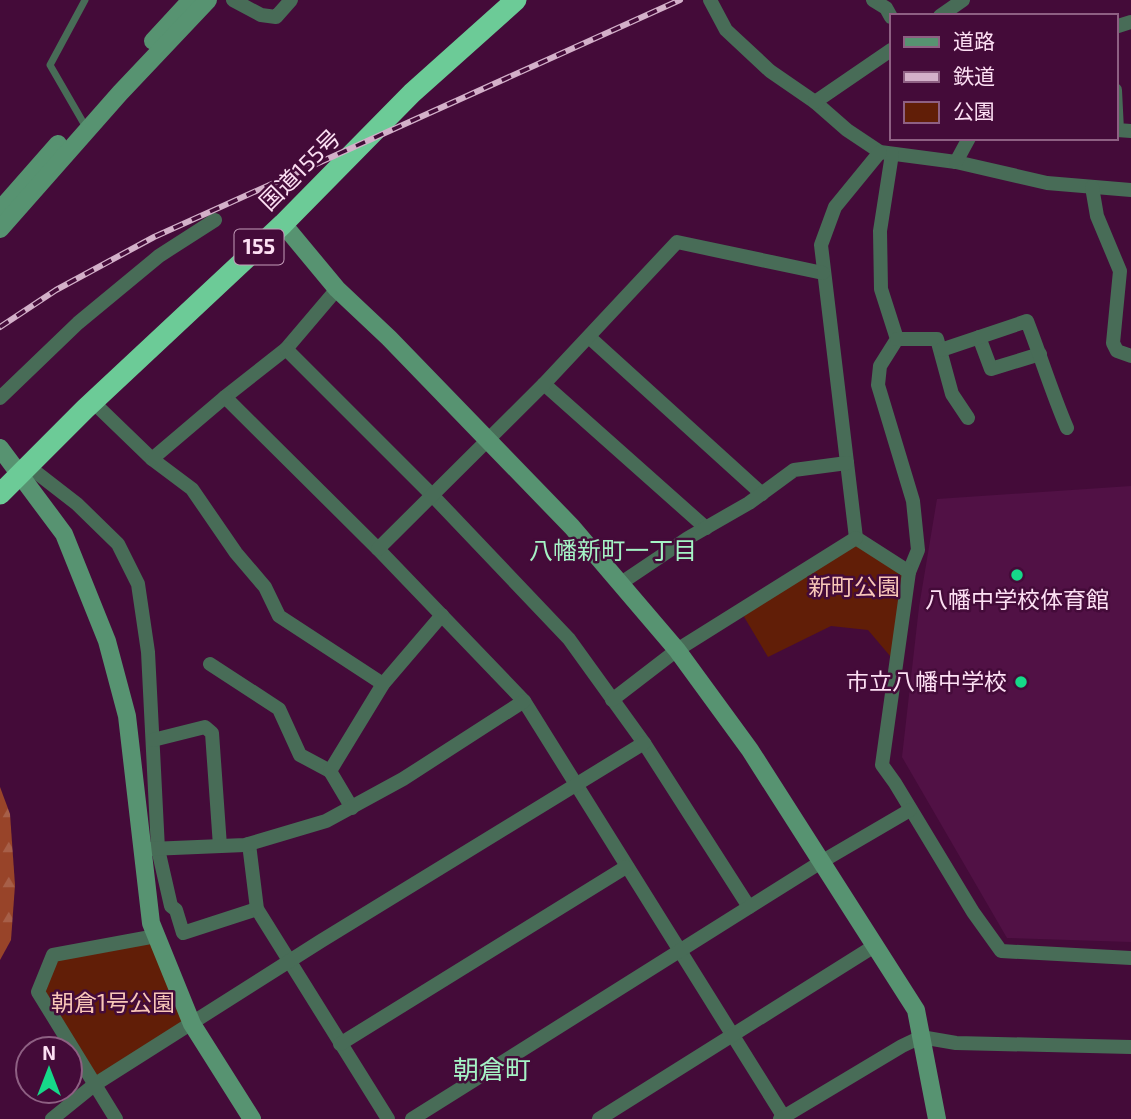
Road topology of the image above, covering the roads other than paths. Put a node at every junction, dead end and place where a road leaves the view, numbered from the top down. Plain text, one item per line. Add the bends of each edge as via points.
1 (85, 0) edge
2 (191, 0) edge
3 (208, 0) edge
4 (233, 0) edge
5 (291, 0) edge
6 (516, 0) edge
7 (710, 0) edge
8 (873, 0) edge
9 (963, 0) edge
10 (943, 14) edge
11 (890, 15) edge
12 (890, 51) edge
13 (816, 102) junction
14 (1117, 117) edge
15 (84, 125) junction
16 (1131, 131) edge
17 (968, 140) edge
18 (886, 153) junction
19 (956, 162) junction
20 (1092, 187) junction
21 (1131, 190) edge
22 (0, 209) edge
23 (215, 220) dead end
24 (284, 224) junction
25 (0, 229) edge
26 (823, 273) junction
27 (337, 289) junction
28 (589, 337) junction
29 (979, 337) junction
30 (897, 340) junction
31 (286, 349) junction
32 (941, 350) junction
33 (1040, 354) junction
34 (1131, 356) edge
35 (544, 384) junction
36 (225, 397) junction
37 (0, 398) edge
38 (93, 402) junction
39 (968, 418) dead end
40 (1067, 428) dead end
41 (488, 440) junction
42 (0, 448) edge
43 (152, 458) junction
44 (848, 463) junction
45 (25, 470) junction
46 (0, 494) edge
47 (762, 494) junction
48 (434, 496) junction
49 (706, 528) junction
50 (856, 538) junction
51 (378, 549) junction
52 (909, 572) junction
53 (621, 583) junction
54 (442, 615) junction
55 (677, 650) junction
56 (210, 664) dead end
57 (383, 684) junction
58 (611, 700) junction
59 (524, 701) junction
60 (153, 740) junction
61 (644, 743) junction
62 (330, 771) junction
63 (575, 785) junction
64 (352, 808) junction
65 (910, 810) junction
66 (249, 844) junction
67 (220, 846) junction
68 (151, 849) junction
69 (821, 862) junction
70 (626, 867) junction
71 (750, 907) junction
72 (257, 909) junction
73 (156, 936) junction
74 (876, 945) junction
75 (679, 952) junction
76 (1131, 958) edge
77 (290, 962) junction
78 (192, 1024) junction
79 (732, 1037) junction
80 (922, 1037) junction
81 (341, 1044) junction
82 (1131, 1047) edge
83 (94, 1085) junction
84 (783, 1118) edge
85 (52, 1119) edge
86 (116, 1119) edge
87 (252, 1119) edge
88 (388, 1119) edge
89 (412, 1119) edge
90 (599, 1119) edge
91 (937, 1119) edge

1 - 15 lane via 50,65
2 - 15 street
3 - 15 street
4 - 5 street via 276,18
6 - 24 highway, 国道155号 / 155 via 412,93
7 - 13 street via 726,30 770,71
8 - 11 street
9 - 10 street
12 - 13 street
13 - 18 street via 848,130
14 - 16 street via 1118,130
15 - 22 street
15 - 25 street
17 - 19 street
18 - 19 street
18 - 26 street via 835,207 821,245
18 - 30 street via 881,289
19 - 20 street via 1047,183
20 - 21 street
20 - 34 street via 1097,216 1120,271 1113,343 1117,351
23 - 37 street via 148,265 78,323
24 - 27 street
24 - 38 highway, 国道155号 / 155
26 - 28 street via 677,242
26 - 44 street
27 - 31 street
27 - 41 street
28 - 35 street
28 - 47 street
29 - 32 street
29 - 33 street via 991,369
29 - 33 street via 1027,321
30 - 32 street via 937,339
30 - 52 street via 880,366 878,385 913,501 918,550
31 - 36 street
31 - 48 street
32 - 39 street via 952,394
33 - 40 street
35 - 41 street
35 - 49 street
36 - 43 street
36 - 51 street
38 - 43 street
38 - 45 highway, 国道155号 / 155
41 - 48 street
41 - 53 street
42 - 45 street
43 - 57 street via 192,489 265,587 279,616
44 - 47 street via 794,470
44 - 50 street
45 - 46 highway, 国道155号 / 155
45 - 60 street via 77,504 118,544 138,584
45 - 68 street via 64,534 107,641 127,716
47 - 49 street
48 - 51 street
48 - 58 street via 569,639
49 - 53 street
50 - 52 street
50 - 55 street
51 - 54 street
52 - 65 street via 882,765
53 - 55 street
54 - 57 street
54 - 59 street
55 - 58 street
55 - 69 street via 750,750
56 - 62 street via 279,709 300,755
57 - 62 street
58 - 61 street
59 - 63 street
59 - 64 street
60 - 67 street via 205,727 212,733
60 - 68 street
61 - 63 street
61 - 71 street
62 - 64 street
63 - 70 street
63 - 77 street
64 - 66 street via 326,821
65 - 69 street
65 - 76 street via 1000,951
66 - 67 street
66 - 72 street
67 - 68 street
68 - 72 street via 183,933
68 - 73 street via 151,923
69 - 71 street
69 - 74 street
70 - 75 street
70 - 81 street
71 - 75 street
72 - 77 street
73 - 78 street
73 - 83 street via 53,955 38,992
74 - 79 street
74 - 80 street via 916,1010
75 - 79 street
75 - 89 street
77 - 78 street
77 - 81 street
78 - 83 street
78 - 87 street
79 - 84 street
79 - 90 street
80 - 82 street
80 - 84 street
80 - 91 street
81 - 88 street
83 - 85 street
83 - 86 street

